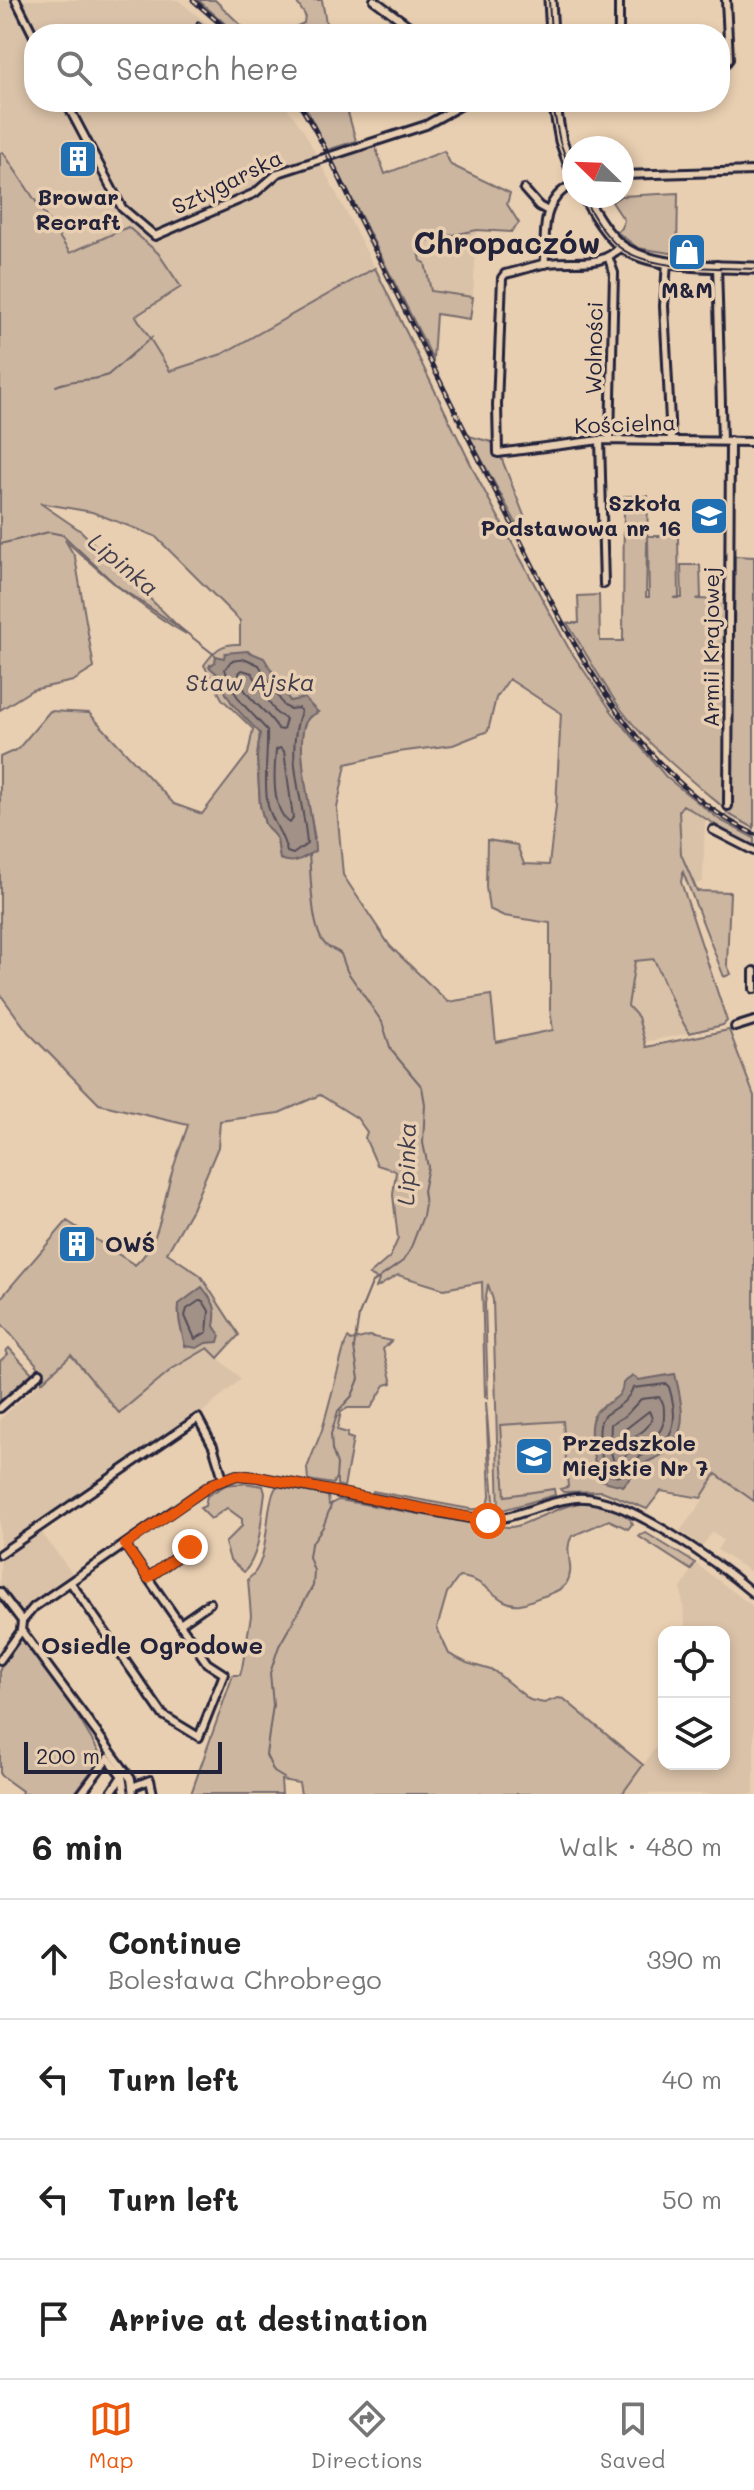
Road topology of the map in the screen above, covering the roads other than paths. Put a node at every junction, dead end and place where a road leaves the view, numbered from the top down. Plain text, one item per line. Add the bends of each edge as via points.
1 (16, 0) edge
2 (374, 0) edge
3 (550, 0) edge
4 (619, 0) edge
5 (726, 0) edge
6 (28, 24) edge
7 (406, 24) edge
8 (551, 24) edge
9 (619, 24) edge
10 (727, 24) edge
11 (71, 112) edge
12 (447, 112) edge
13 (556, 112) edge
14 (562, 144) edge
15 (754, 171) edge
16 (634, 175) edge
17 (524, 189) dead end
18 (562, 190) edge
19 (592, 208) edge
20 (548, 211) junction
21 (621, 246) junction
22 (609, 259) junction
23 (667, 262) junction
24 (545, 264) junction
25 (717, 265) junction
26 (754, 268) edge
27 (610, 439) junction
28 (600, 440) junction
29 (671, 440) junction
30 (726, 441) junction
31 (754, 442) edge
32 (604, 584) dead end
33 (728, 806) dead end
34 (713, 830) dead end
35 (754, 851) edge
36 (754, 971) edge
37 (754, 989) edge
38 (754, 1021) edge
39 (735, 1027) dead end
40 (40, 1373) dead end
41 (0, 1408) edge
42 (223, 1478) junction
43 (125, 1545) junction
44 (190, 1547) dead end
45 (0, 1554) edge
46 (148, 1578) junction
47 (71, 1583) junction
48 (0, 1592) edge
49 (754, 1594) edge
50 (210, 1603) dead end
51 (22, 1621) junction
52 (180, 1624) junction
53 (21, 1630) junction
54 (0, 1660) edge
55 (122, 1776) junction
56 (132, 1790) edge
57 (81, 1794) edge
58 (110, 1794) edge
59 (125, 1794) edge
60 (153, 1794) edge

1 - 6 street
2 - 7 street
3 - 8 street
4 - 9 street
5 - 10 street
11 - 12 street, Sztygarska via 122,208 155,236 255,193 278,173 413,129
13 - 14 street
15 - 16 street
17 - 20 street
18 - 20 street
19 - 21 street
20 - 24 street
21 - 22 street
21 - 23 street via 640,257
22 - 24 street
22 - 27 street, Wolności via 614,273
23 - 25 street
23 - 29 street
24 - 28 street, Kościelna via 505,274 500,281 498,453
25 - 26 street
25 - 30 street, Armii Krajowej
27 - 28 street, Kościelna
27 - 29 street, Kościelna
28 - 32 street
29 - 30 street, Kościelna
30 - 31 street, Kościelna
30 - 33 street, Armii Krajowej
34 - 35 street
36 - 37 street
38 - 39 street
40 - 41 street
42 - 43 street
42 - 45 street via 198,1418
42 - 49 street via 258,1477 480,1520 505,1519 569,1499 601,1499 672,1537
43 - 46 street
43 - 47 street
44 - 46 street
46 - 52 street
47 - 51 street
47 - 52 street via 163,1715 199,1737 224,1674 207,1663
48 - 51 street
50 - 52 street
51 - 53 street
53 - 54 street
53 - 56 street via 131,1779
55 - 57 street via 108,1758
55 - 58 street
55 - 59 street
56 - 60 street via 150,1780

